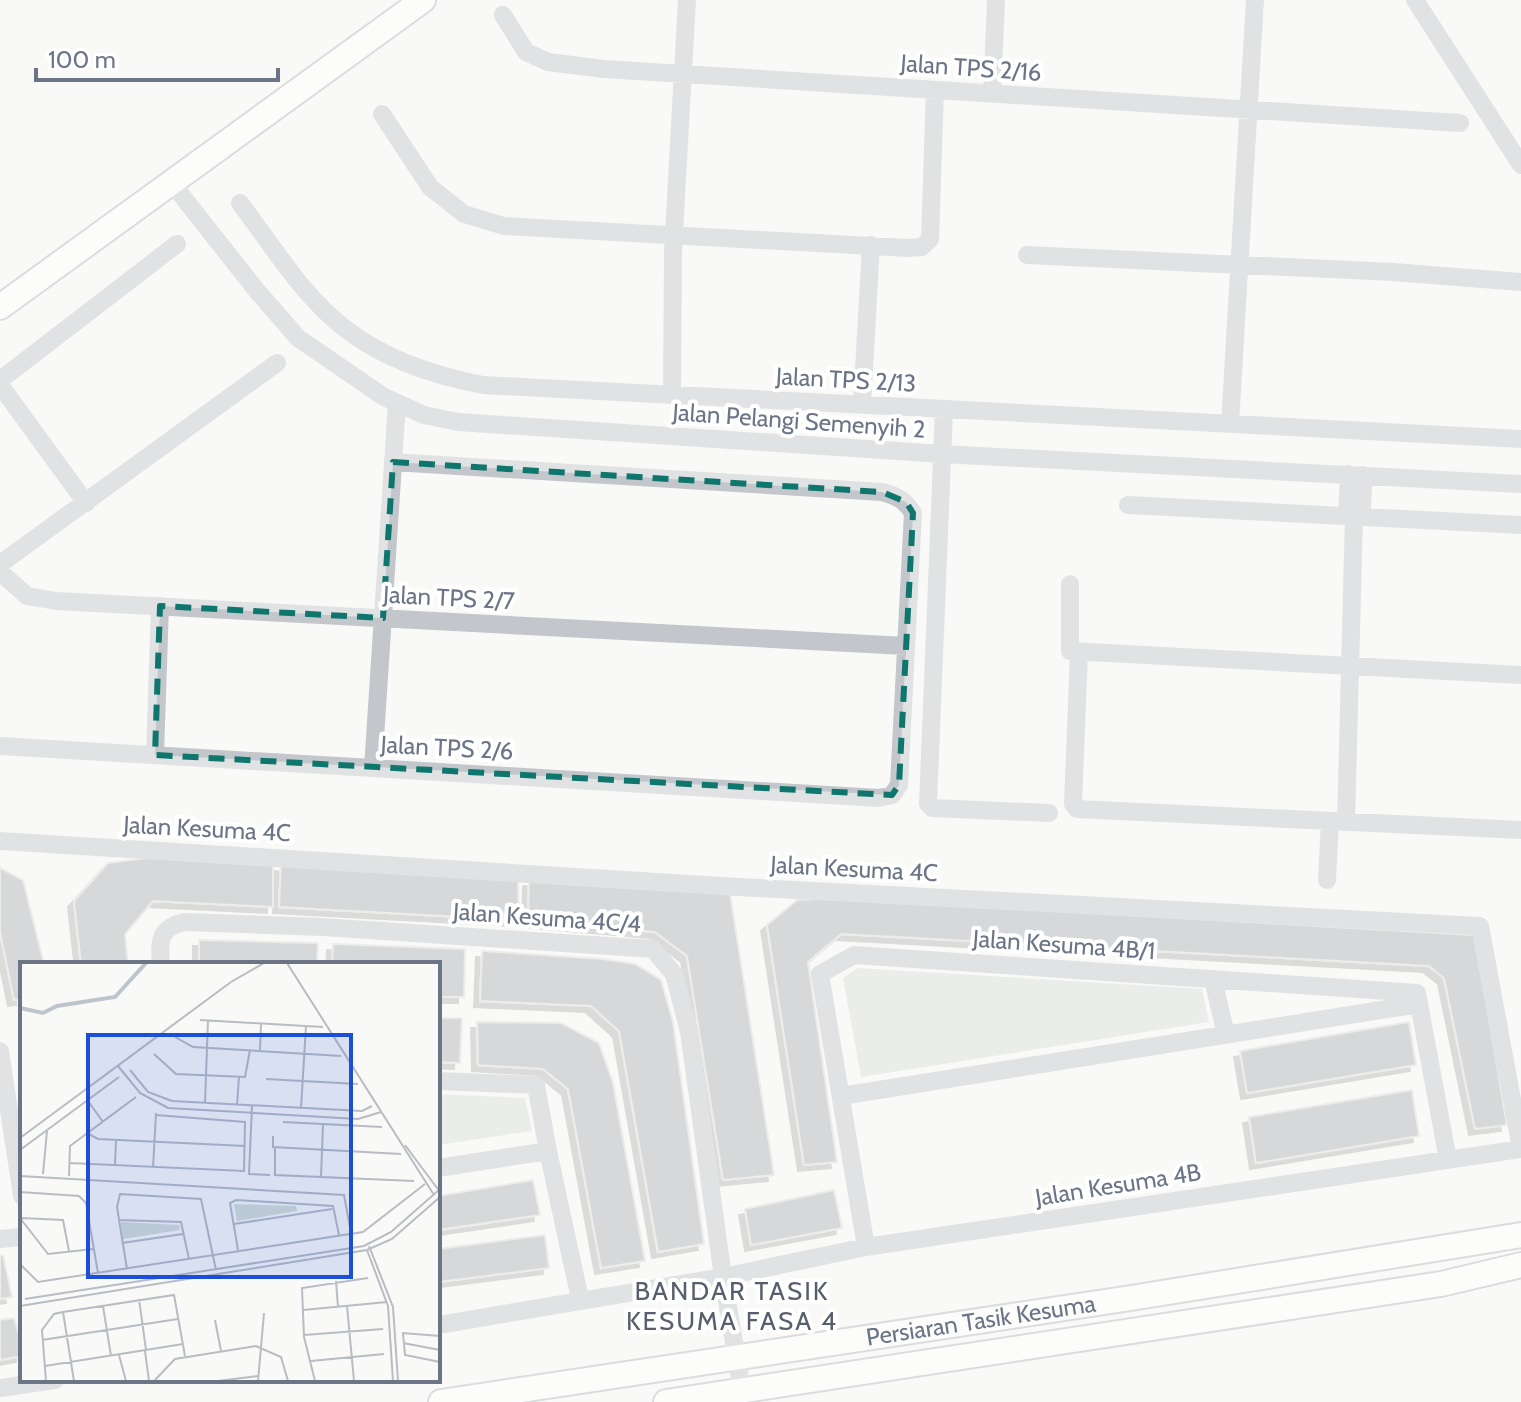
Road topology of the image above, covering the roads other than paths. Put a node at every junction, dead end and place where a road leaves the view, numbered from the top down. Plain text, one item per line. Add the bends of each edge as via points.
1 (423, 0) edge
2 (687, 0) edge
3 (996, 0) edge
4 (1255, 0) edge
5 (1415, 0) edge
6 (503, 15) dead end
7 (683, 74) junction
8 (935, 90) junction
9 (992, 93) junction
10 (1249, 109) junction
11 (382, 114) dead end
12 (1460, 123) dead end
13 (1521, 165) edge
14 (171, 182) junction
15 (240, 203) dead end
16 (674, 234) junction
17 (177, 244) dead end
18 (871, 245) junction
19 (1027, 255) dead end
20 (1239, 265) junction
21 (1521, 282) edge
22 (0, 307) edge
23 (277, 363) dead end
24 (0, 382) edge
25 (672, 395) junction
26 (397, 403) junction
27 (862, 405) junction
28 (944, 410) junction
29 (1230, 424) junction
30 (1521, 439) edge
31 (942, 454) junction
32 (393, 462) junction
33 (1356, 475) junction
34 (1521, 484) edge
35 (86, 503) junction
36 (1128, 505) dead end
37 (1354, 516) junction
38 (1521, 525) edge
39 (0, 564) edge
40 (0, 572) edge
41 (1070, 584) dead end
42 (160, 606) junction
43 (383, 618) junction
44 (906, 646) junction
45 (1079, 652) junction
46 (1350, 666) junction
47 (1521, 675) edge
48 (0, 746) edge
49 (155, 755) junction
50 (373, 768) junction
51 (1049, 813) dead end
52 (1338, 821) junction
53 (1521, 830) edge
54 (0, 841) edge
55 (1327, 880) dead end
56 (161, 962) edge
57 (1213, 979) junction
58 (1419, 1004) junction
59 (1226, 1035) junction
60 (0, 1051) edge
61 (440, 1081) edge
62 (841, 1096) junction
63 (1521, 1148) edge
64 (548, 1151) junction
65 (1448, 1160) junction
66 (440, 1168) edge
67 (20, 1183) edge
68 (1521, 1235) edge
69 (20, 1237) edge
70 (0, 1239) edge
71 (866, 1247) junction
72 (1521, 1265) edge
73 (1521, 1275) edge
74 (723, 1277) junction
75 (1441, 1284) junction
76 (580, 1299) junction
77 (440, 1325) edge
78 (736, 1356) junction
79 (41, 1382) edge
80 (0, 1388) edge
81 (742, 1390) junction
82 (441, 1402) edge
83 (666, 1402) edge

1 - 14 street
2 - 7 street
3 - 9 street
4 - 10 street
5 - 13 street
6 - 7 street, Jalan TPS 2/16 via 526,52 548,62
7 - 8 street, Jalan TPS 2/16
7 - 16 street
8 - 9 street, Jalan TPS 2/16
8 - 18 street via 930,239 922,247
9 - 10 street, Jalan TPS 2/16
10 - 12 street, Jalan TPS 2/16
10 - 20 street
11 - 16 street via 430,187 464,214 504,226
14 - 22 street
14 - 26 street, Jalan Pelangi Semenyih 2 via 298,338
15 - 25 street, Jalan TPS 2/13 via 310,295 347,330 400,360 483,385
16 - 18 street
16 - 25 street
17 - 24 street
18 - 27 street
19 - 20 street
20 - 21 street
20 - 29 street
23 - 35 street
24 - 35 street
25 - 27 street, Jalan TPS 2/13
26 - 31 street, Jalan Pelangi Semenyih 2 via 458,422
26 - 32 street
27 - 28 street, Jalan TPS 2/13
28 - 29 street, Jalan TPS 2/13
28 - 31 street
29 - 30 street, Jalan TPS 2/13
31 - 33 street, Jalan Pelangi Semenyih 2
31 - 51 street via 928,804
32 - 43 street
32 - 44 street via 895,495 913,513
33 - 34 street, Jalan Pelangi Semenyih 2
33 - 37 street
35 - 39 street
36 - 37 street
37 - 38 street
37 - 46 street
40 - 42 street, Jalan TPS 2/7 via 27,596
41 - 45 street via 1068,648
42 - 43 street, Jalan TPS 2/7
42 - 49 street
43 - 44 street, Jalan TPS 2/7
43 - 50 street
44 - 50 street, Jalan TPS 2/6 via 899,785 892,795 879,798
45 - 46 street
45 - 52 street via 1073,804 1077,809
46 - 47 street
46 - 52 street
48 - 49 street, Jalan TPS 2/6
49 - 50 street, Jalan TPS 2/6
52 - 53 street
52 - 55 street
54 - 63 street, Jalan Kesuma 4C via 1480,926
56 - 74 street, Jalan Kesuma 4C/4 via 163,933 184,922 653,949 674,974 687,1018
57 - 58 street, Jalan Kesuma 4B/1 via 1417,993
57 - 59 street
57 - 62 street, Jalan Kesuma 4B/1 via 854,955 820,974
58 - 59 street
58 - 65 street
59 - 62 street
60 - 67 street
61 - 64 street via 536,1085
62 - 71 street, Jalan Kesuma 4B/1
63 - 65 street, Jalan Kesuma 4B
64 - 66 street
64 - 76 street
65 - 71 street, Jalan Kesuma 4B
68 - 78 street, Persiaran Tasik Kesuma
69 - 70 street
71 - 74 street, Jalan Kesuma 4B
72 - 75 street, Persiaran Tasik Kesuma
73 - 75 street
74 - 76 street
74 - 78 street, Jalan Kesuma 4C/4
75 - 81 street, Persiaran Tasik Kesuma
76 - 77 street
78 - 81 street, Jalan Kesuma 4C/4
78 - 82 street, Persiaran Tasik Kesuma
79 - 80 street
81 - 83 street, Persiaran Tasik Kesuma

